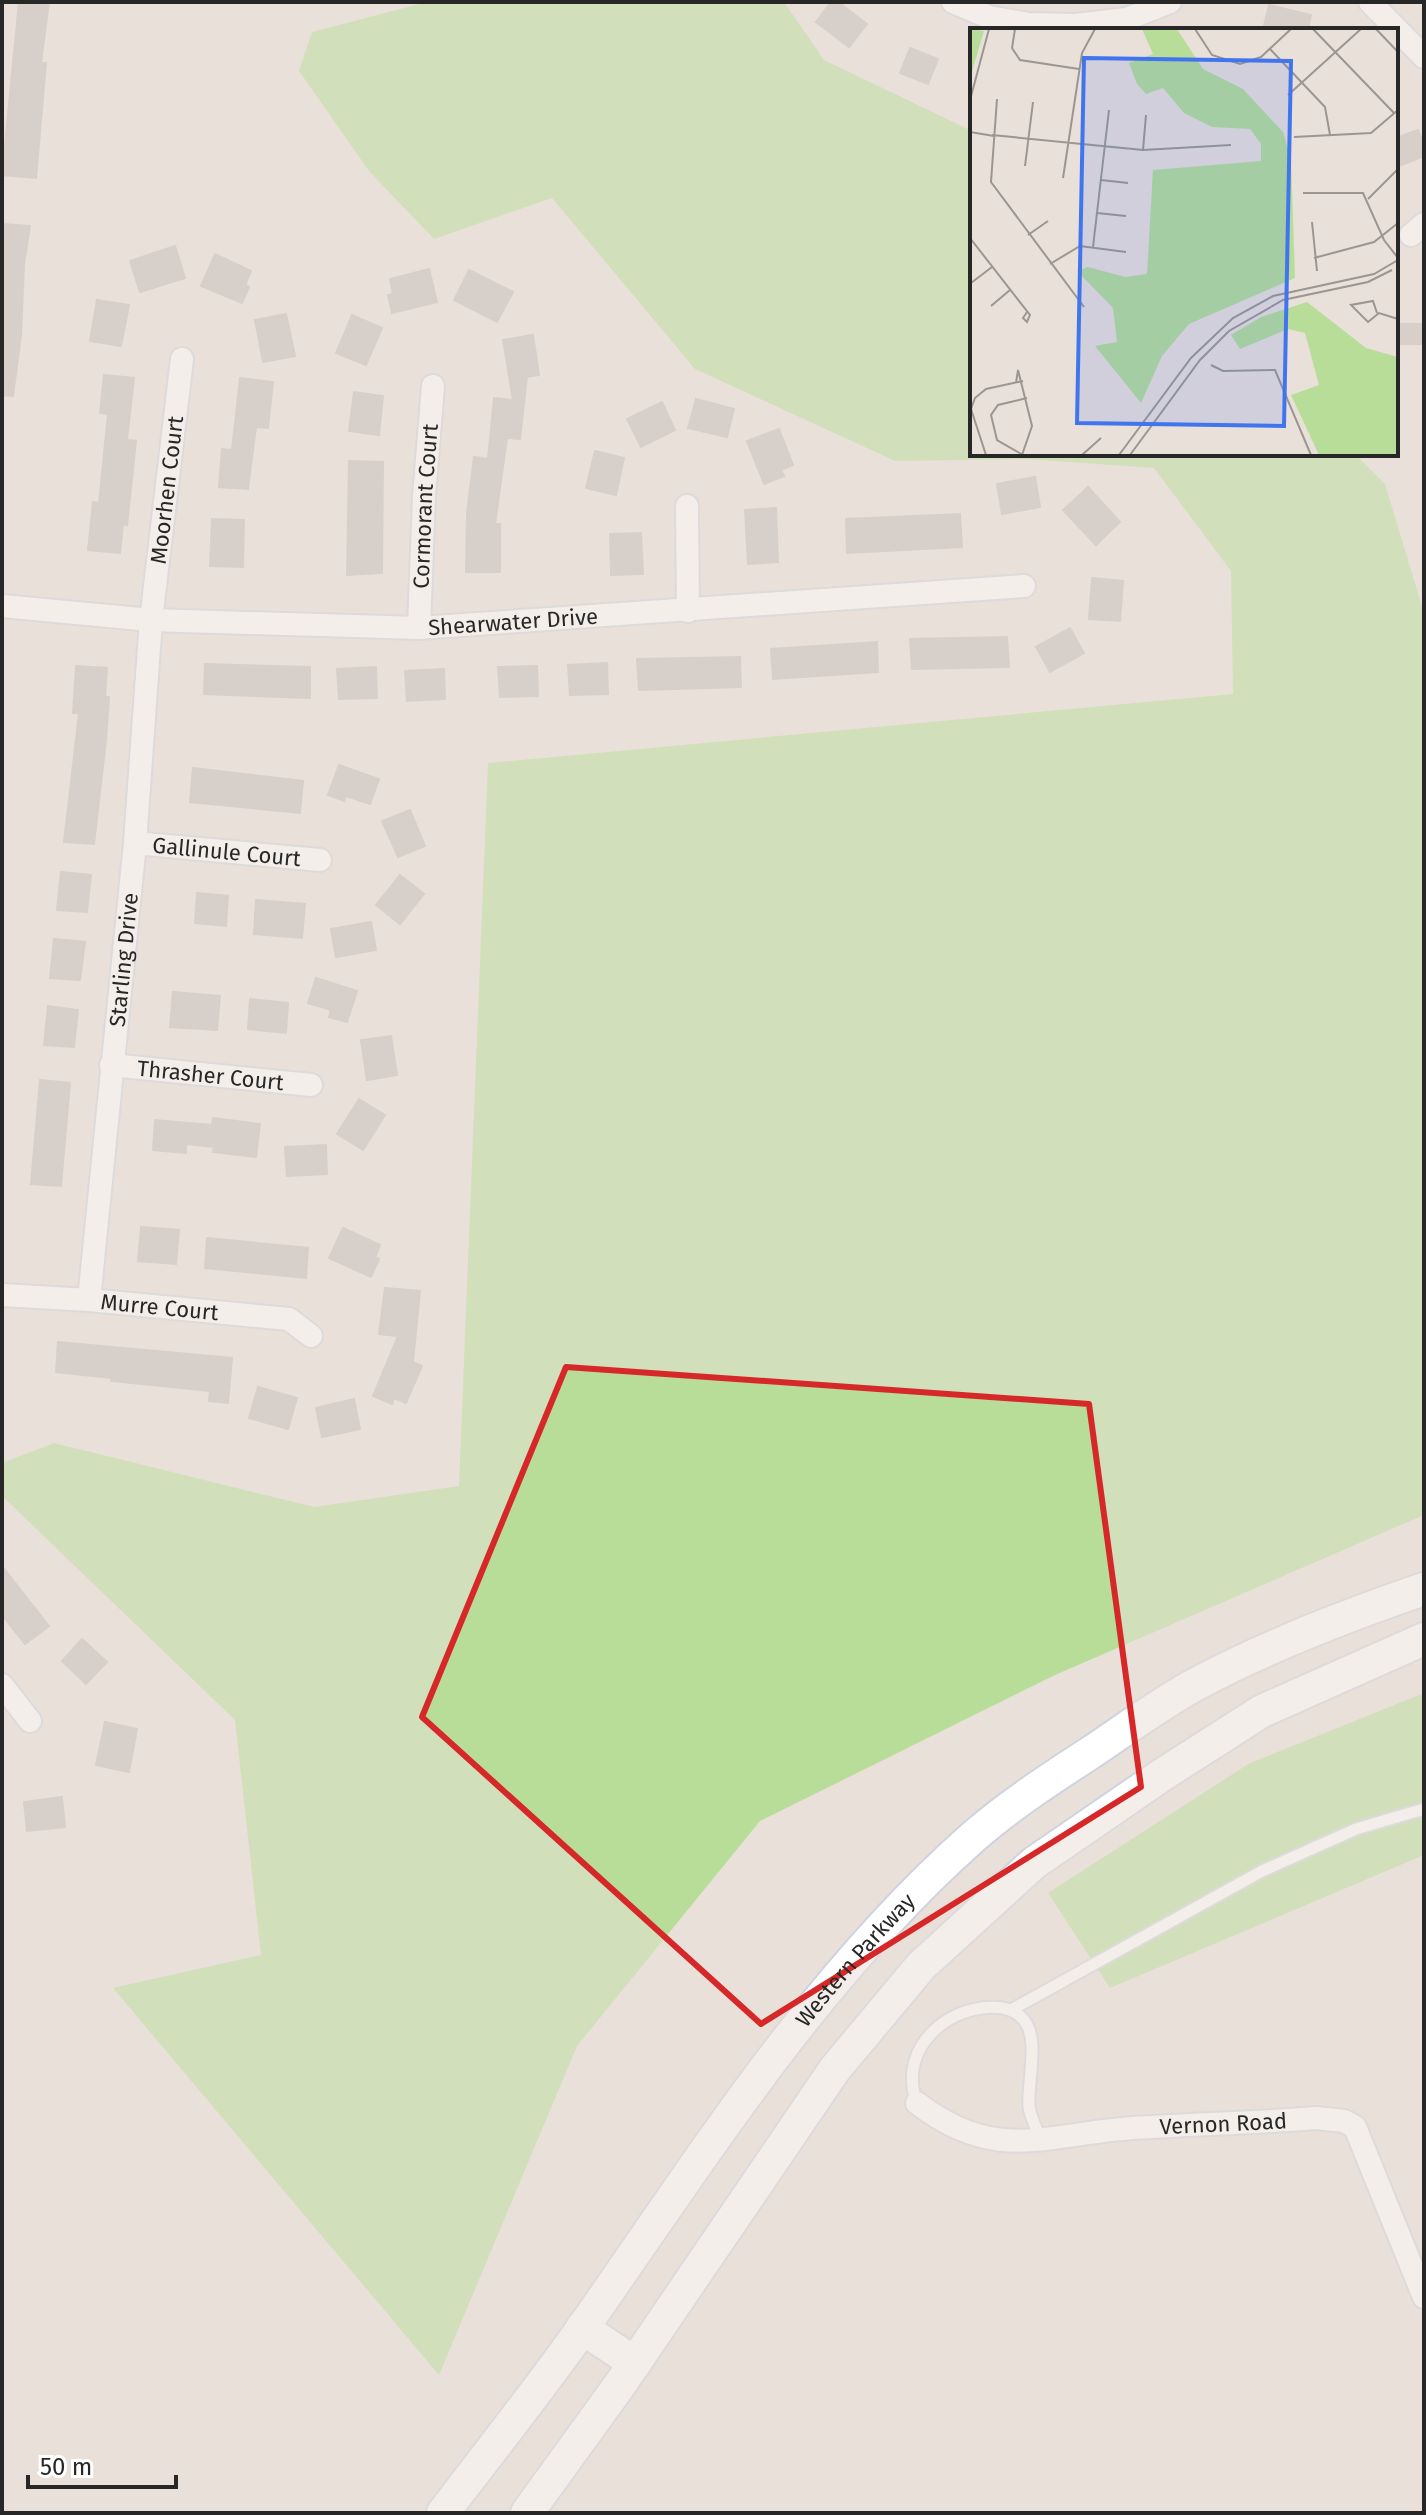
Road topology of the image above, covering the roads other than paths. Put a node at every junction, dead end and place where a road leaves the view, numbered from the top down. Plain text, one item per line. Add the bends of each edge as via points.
1 (953, 2) edge
2 (1170, 2) edge
3 (1370, 2) edge
4 (1396, 28) edge
5 (1398, 31) edge
6 (1424, 57) edge
7 (182, 359) dead end
8 (433, 386) dead end
9 (687, 506) dead end
10 (1024, 586) dead end
11 (2, 606) edge
12 (688, 611) junction
13 (151, 620) junction
14 (419, 628) junction
15 (135, 843) junction
16 (320, 860) dead end
17 (111, 1065) junction
18 (311, 1085) dead end
19 (2, 1295) edge
20 (89, 1300) junction
21 (311, 1336) dead end
22 (1424, 1589) edge
23 (1424, 1639) edge
24 (2, 1685) edge
25 (30, 1721) dead end
26 (1424, 1809) edge
27 (1011, 2010) junction
28 (917, 2103) joint
29 (1042, 2141) junction
30 (1424, 2297) edge
31 (582, 2328) junction
32 (635, 2363) junction
33 (443, 2513) edge
34 (527, 2513) edge

1 - 2 street via 989,17 1076,25 1127,19
3 - 4 street
5 - 6 street
7 - 13 street, Moorhen Court
8 - 14 street, Cormorant Court
9 - 12 street
10 - 12 street, Shearwater Drive
11 - 13 street, Shearwater Drive
12 - 14 street, Shearwater Drive
13 - 14 street, Shearwater Drive
13 - 15 street, Starling Drive
15 - 16 street, Gallinule Court
15 - 17 street, Starling Drive
17 - 18 street, Thrasher Court
17 - 20 street, Starling Drive
19 - 20 street, Murre Court
20 - 21 street, Murre Court via 289,1319
22 - 31 main road, Western Parkway via 1334,1619 1199,1682 974,1836 914,1893 776,2053
23 - 32 main road via 1262,1711 1162,1775 1034,1863 921,1966 835,2069
24 - 25 street
26 - 27 lane via 1356,1829 1262,1871
27 - 28 lane via 962,2010 935,2027 911,2077
27 - 29 lane via 1025,2019 1031,2035 1029,2109
28 - 29 street, Vernon Road via 964,2131 996,2140
29 - 30 street, Vernon Road via 1130,2128 1344,2121 1355,2127 1365,2146
31 - 32 main road
31 - 33 main road, Western Parkway
32 - 34 main road

